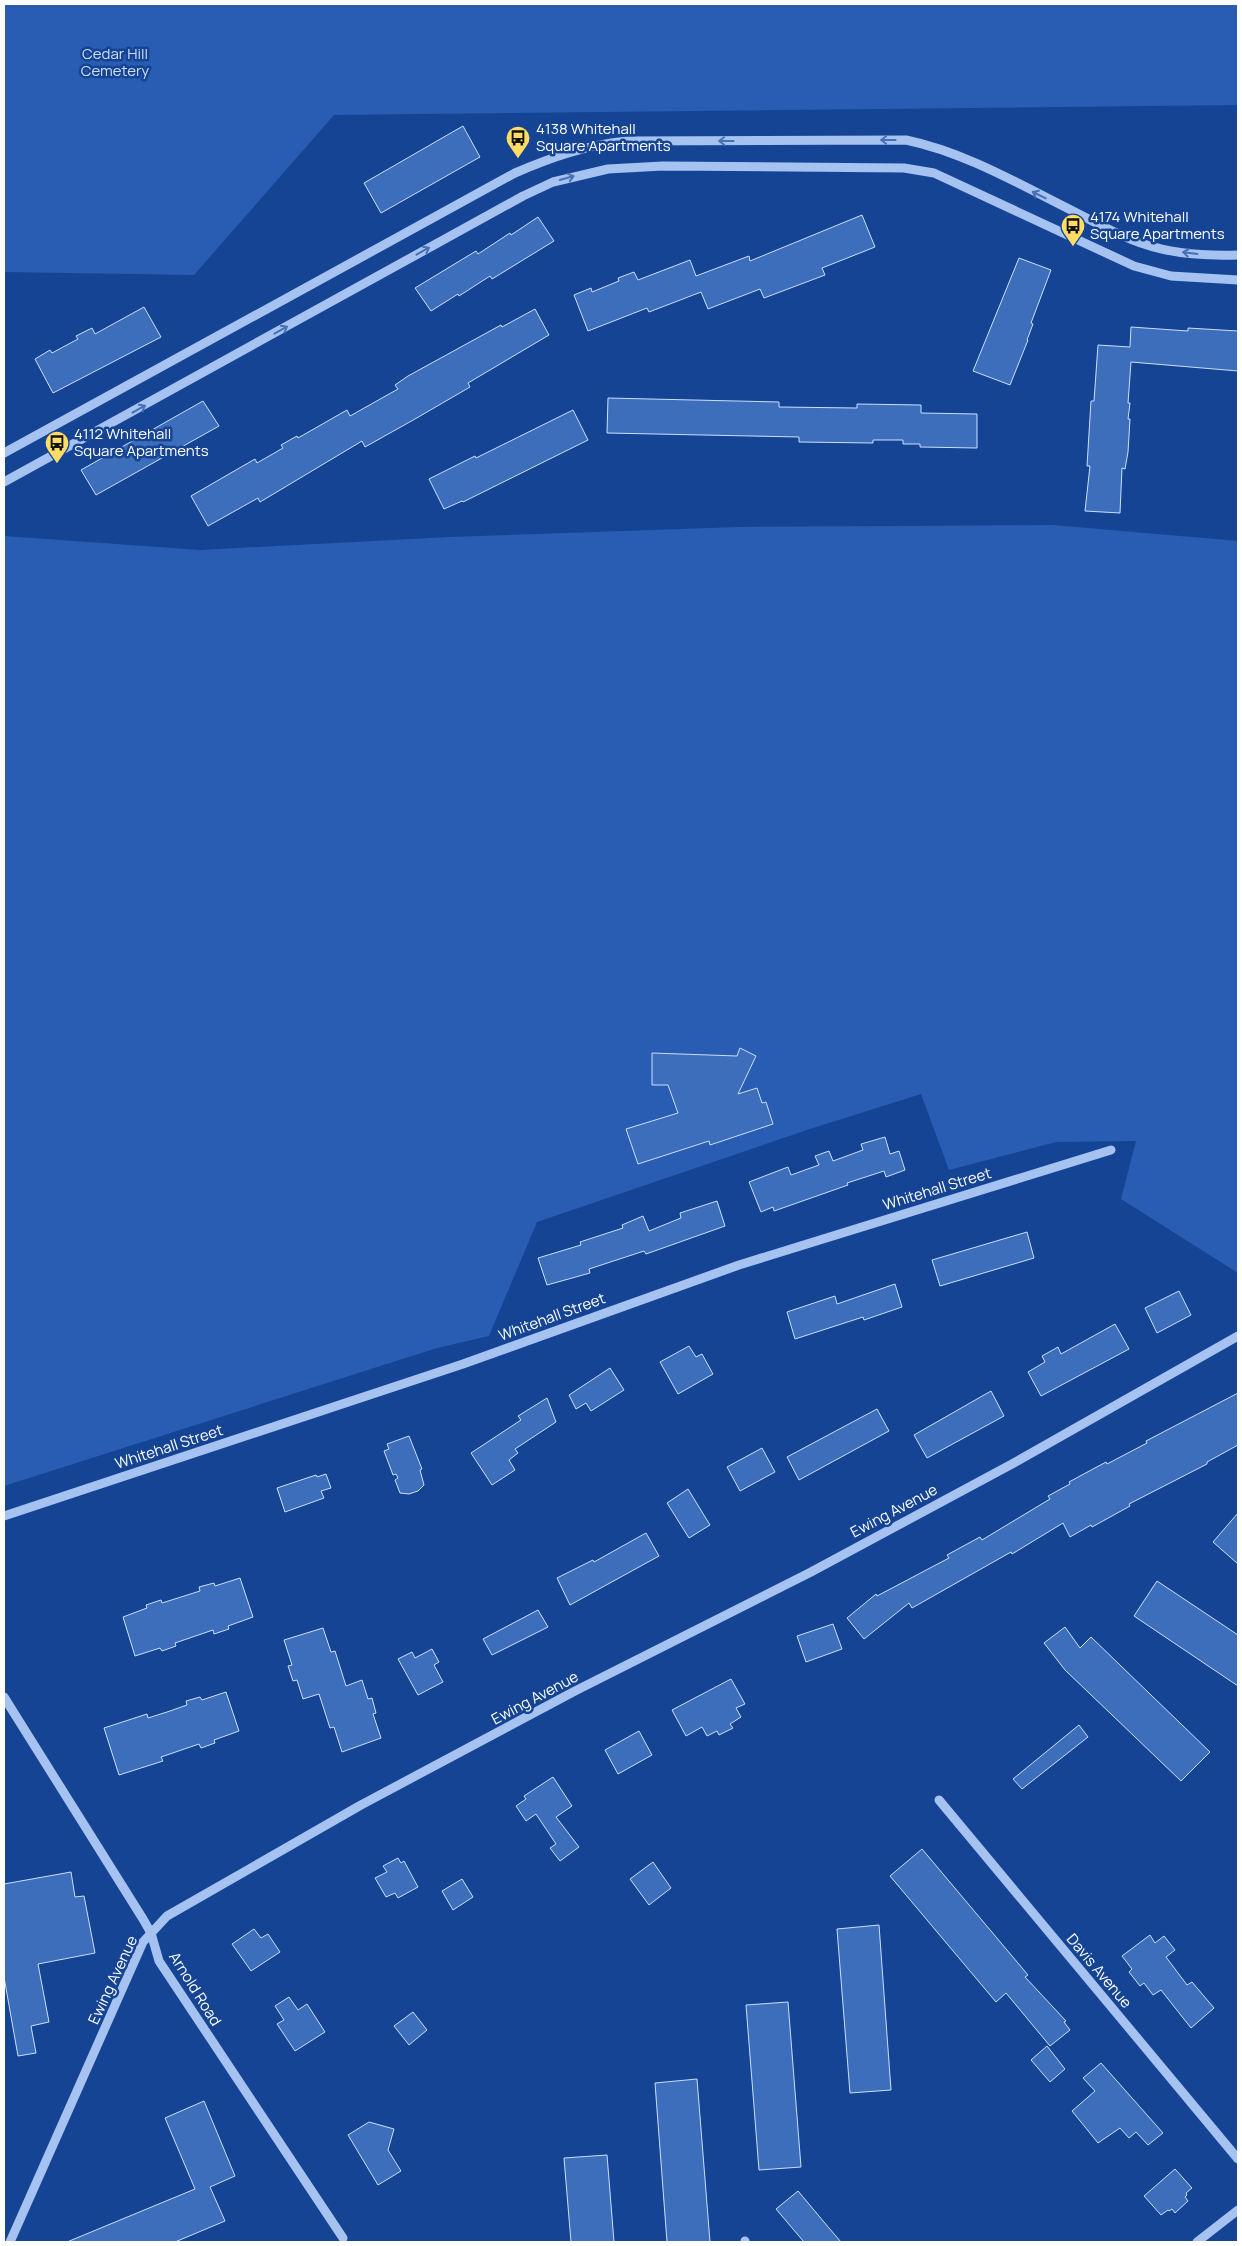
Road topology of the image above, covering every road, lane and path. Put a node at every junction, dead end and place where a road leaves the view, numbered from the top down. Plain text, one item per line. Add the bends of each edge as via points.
1 (1238, 256) edge
2 (1238, 280) edge
3 (4, 454) edge
4 (4, 482) edge
5 (1111, 1150) dead end
6 (1238, 1336) edge
7 (4, 1516) edge
8 (4, 1697) edge
9 (939, 1800) dead end
10 (151, 1933) junction
11 (1238, 2159) edge
12 (1238, 2210) edge
13 (343, 2238) dead end
14 (10, 2242) edge
15 (1197, 2242) edge

1 -> 3 street via 1195,254 1145,245 1118,235 950,152 906,140 627,141 599,144 561,154 515,173
4 -> 2 street via 523,196 553,182 608,169 785,166 921,170 934,173 1134,266 1170,276
5 - 7 street, Whitehall Street via 739,1265 463,1364
6 - 10 street, Ewing Avenue via 802,1576 300,1838 167,1916
8 - 10 street, Arnold Road
9 - 11 street, Davis Avenue
10 - 13 street, Arnold Road via 159,1961
10 - 14 street, Ewing Avenue via 144,1942
12 - 15 street

